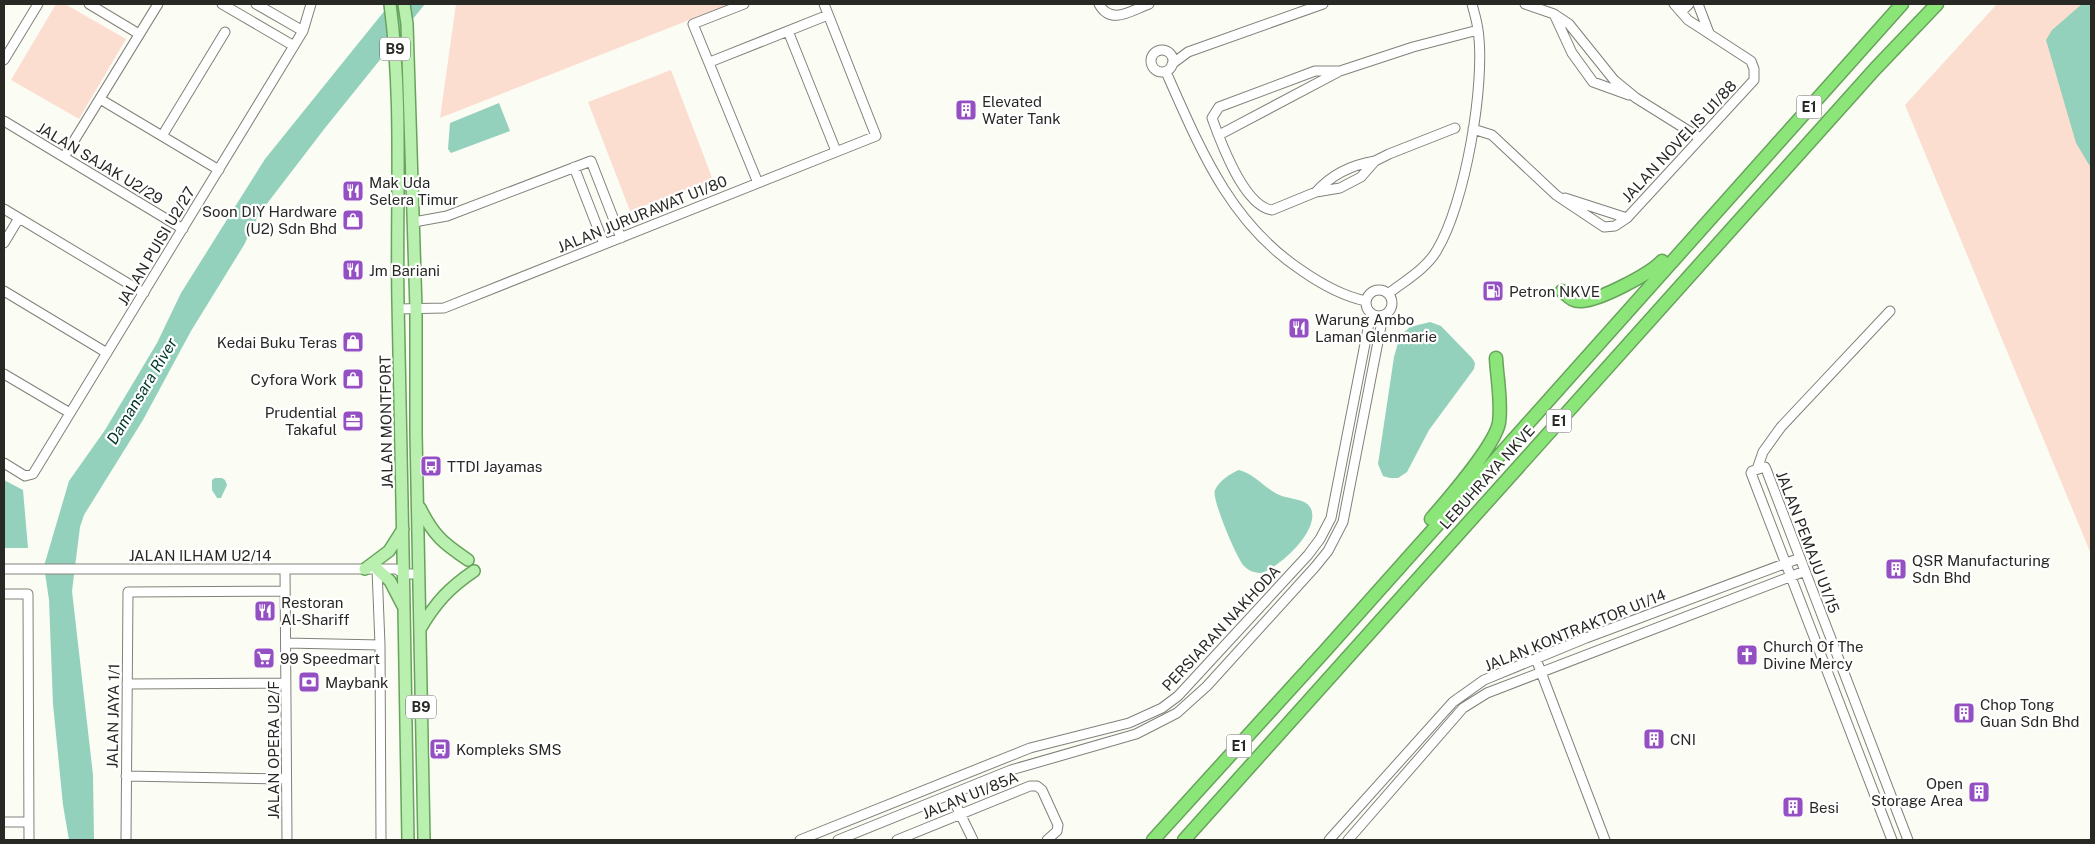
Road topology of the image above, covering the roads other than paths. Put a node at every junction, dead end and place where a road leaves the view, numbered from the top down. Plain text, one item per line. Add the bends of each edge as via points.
1 (38, 4) edge
2 (89, 4) edge
3 (158, 4) edge
4 (222, 4) edge
5 (256, 4) edge
6 (311, 4) edge
7 (390, 4) edge
8 (404, 4) edge
9 (744, 4) edge
10 (824, 4) edge
11 (1099, 4) edge
12 (1148, 4) edge
13 (1323, 4) edge
14 (1472, 4) edge
15 (1525, 4) edge
16 (1674, 4) edge
17 (1689, 4) edge
18 (1698, 4) edge
19 (1902, 4) edge
20 (1937, 4) edge
21 (1681, 12) junction
22 (1554, 14) junction
23 (828, 15) junction
24 (1478, 30) junction
25 (303, 31) junction
26 (788, 31) junction
27 (225, 32) dead end
28 (1709, 33) junction
29 (139, 34) junction
30 (294, 46) junction
31 (1168, 52) junction
32 (1188, 52) junction
33 (4, 60) edge
34 (710, 62) junction
35 (1172, 64) junction
36 (1340, 71) junction
37 (1166, 72) junction
38 (1295, 78) junction
39 (1300, 92) junction
40 (1636, 98) junction
41 (100, 99) junction
42 (4, 121) edge
43 (1455, 128) dead end
44 (1473, 129) junction
45 (1219, 135) junction
46 (162, 136) junction
47 (1700, 138) junction
48 (836, 152) junction
49 (64, 157) junction
50 (1375, 161) junction
51 (574, 167) junction
52 (219, 170) junction
53 (758, 183) junction
54 (1316, 192) junction
55 (1556, 195) junction
56 (4, 209) edge
57 (1717, 210) junction
58 (19, 218) junction
59 (1627, 218) junction
60 (414, 222) junction
61 (183, 229) junction
62 (621, 238) junction
63 (4, 243) edge
64 (604, 244) junction
65 (4, 291) edge
66 (1562, 291) dead end
67 (144, 293) junction
68 (1389, 294) junction
69 (1366, 300) junction
70 (398, 309) junction
71 (416, 309) junction
72 (1890, 311) dead end
73 (1371, 314) junction
74 (1383, 316) junction
75 (107, 353) junction
76 (1496, 358) dead end
77 (4, 374) edge
78 (70, 414) junction
79 (4, 463) edge
80 (1757, 470) junction
81 (418, 504) junction
82 (403, 529) junction
83 (1800, 558) junction
84 (1786, 564) junction
85 (8, 569) edge
86 (285, 569) junction
87 (365, 569) junction
88 (377, 569) junction
89 (402, 569) junction
90 (419, 569) junction
91 (1805, 571) junction
92 (1791, 576) junction
93 (285, 590) junction
94 (4, 594) edge
95 (405, 610) junction
96 (420, 630) junction
97 (286, 643) junction
98 (380, 645) junction
99 (1324, 652) junction
100 (1536, 659) junction
101 (1541, 672) junction
102 (286, 683) junction
103 (127, 684) junction
104 (126, 776) junction
105 (286, 779) junction
106 (950, 795) junction
107 (960, 814) junction
108 (4, 822) edge
109 (29, 822) junction
110 (29, 840) edge
111 (126, 840) edge
112 (287, 840) edge
113 (381, 840) edge
114 (408, 840) edge
115 (424, 840) edge
116 (800, 840) edge
117 (838, 840) edge
118 (897, 840) edge
119 (972, 840) edge
120 (1048, 840) edge
121 (1153, 840) edge
122 (1184, 840) edge
123 (1329, 840) edge
124 (1348, 840) edge
125 (1605, 840) edge
126 (1892, 840) edge
127 (1908, 840) edge

1 - 33 street
2 - 29 street
3 - 29 street
4 - 30 street
5 - 25 street
6 - 25 street, JALAN PUISI U2/27
7 - 70 main road, JALAN MONTFORT / B9 via 397,94
8 - 60 main road, JALAN MONTFORT / B9
9 - 34 street via 693,24
10 - 23 street
11 - 12 street via 1106,14 1112,16
13 - 32 street
14 - 24 street
15 - 22 street
16 - 21 street, JALAN NOVELIS U1/88
17 - 21 street
18 - 28 street
19 - 57 highway, LEBUHRAYA NKVE / E1
20 - 122 highway, LEBUHRAYA NKVE / E1 via 1875,69
21 - 28 street, JALAN NOVELIS U1/88
22 - 40 street via 1569,24 1614,80
22 - 40 street via 1572,53 1593,82
23 - 26 street
23 - 48 street, JALAN JURURAWAT U1/80 via 876,136
24 - 36 street
24 - 44 street via 1479,72
25 - 30 street, JALAN PUISI U2/27
26 - 34 street
26 - 48 street
27 - 46 street
28 - 47 street, JALAN NOVELIS U1/88 via 1751,61 1754,80
29 - 41 street
30 - 52 street, JALAN PUISI U2/27
31 - 32 street
31 - 35 street
31 - 37 street via 1158,51 1151,58 1151,65 1156,71
32 - 35 street
34 - 53 street
35 - 37 street
36 - 38 street via 1315,71
36 - 39 street
37 - 69 street via 1205,157 1255,233 1281,257 1320,284 1351,298
38 - 39 street
38 - 45 street via 1218,107 1212,118
39 - 45 street
40 - 47 street
41 - 46 street
41 - 49 street
42 - 49 street, JALAN SAJAK U2/29
43 - 50 street
44 - 55 street, JALAN NOVELIS U1/88 via 1492,135
44 - 68 street via 1458,198 1437,251
45 - 54 street via 1238,178 1264,209 1272,210
46 - 52 street
47 - 59 street, JALAN NOVELIS U1/88
48 - 53 street, JALAN JURURAWAT U1/80
49 - 61 street, JALAN SAJAK U2/29
50 - 54 street via 1342,171 1328,179
50 - 54 street via 1362,176 1340,188
51 - 60 street via 447,216
51 - 62 street via 591,161
51 - 64 street
52 - 61 street, JALAN PUISI U2/27
53 - 62 street, JALAN JURURAWAT U1/80
55 - 59 street, JALAN NOVELIS U1/88
55 - 59 street, JALAN NOVELIS U1/88 via 1604,227 1615,226
56 - 58 street
57 - 66 highway via 1646,275 1582,301 1572,300
57 - 99 highway, LEBUHRAYA NKVE / E1
58 - 63 street
58 - 67 street
60 - 71 main road, JALAN MONTFORT / B9
61 - 67 street, JALAN PUISI U2/27
62 - 64 street, JALAN JURURAWAT U1/80
64 - 71 street, JALAN JURURAWAT U1/80 via 444,308
65 - 75 street
67 - 75 street, JALAN PUISI U2/27
68 - 69 street via 1378,289
68 - 74 street via 1393,300 1392,308
69 - 73 street
70 - 71 street, JALAN JURURAWAT U1/80
70 - 82 main road, JALAN MONTFORT / B9
71 - 81 main road, JALAN MONTFORT / B9
72 - 80 street via 1781,426 1763,452
73 - 74 street
73 - 116 street, PERSIARAN NAKHODA via 1331,518 1308,555 1178,696 1162,708 1129,723 1022,751
74 - 106 street, PERSIARAN NAKHODA via 1343,522 1315,567 1207,686 1177,713 1136,734 1011,770
75 - 78 street, JALAN PUISI U2/27
76 - 99 highway via 1500,411 1496,434 1463,480
77 - 78 street
78 - 79 street, JALAN PUISI U2/27 via 33,474 24,476
80 - 83 street, JALAN PEMAJU U1/15 via 1766,469
80 - 84 street, JALAN PEMAJU U1/15 via 1751,473
81 - 90 main road, JALAN MONTFORT / B9
81 - 96 main road via 439,539 471,566 441,597
82 - 87 main road via 388,551
82 - 89 main road, JALAN MONTFORT / B9
83 - 84 street, JALAN KONTRAKTOR U1/14
83 - 91 street, JALAN PEMAJU U1/15
84 - 92 street, JALAN PEMAJU U1/15
84 - 100 street, JALAN KONTRAKTOR U1/14
85 - 86 street, JALAN ILHAM U2/14
86 - 87 street, JALAN ILHAM U2/14
86 - 93 street, JALAN OPERA U2/F
87 - 88 street, JALAN ILHAM U2/14
88 - 89 street, JALAN ILHAM U2/14
88 - 95 main road via 393,586
88 - 98 street
89 - 90 street, JALAN ILHAM U2/14
89 - 95 main road, JALAN MONTFORT / B9
90 - 96 main road, JALAN MONTFORT / B9
91 - 92 street, JALAN KONTRAKTOR U1/14
91 - 127 street, JALAN PEMAJU U1/15
92 - 101 street, JALAN KONTRAKTOR U1/14
92 - 126 street, JALAN PEMAJU U1/15
93 - 97 street, JALAN OPERA U2/F
93 - 103 street, JALAN JAYA 1/1 via 128,592
94 - 109 street via 28,594
95 - 114 main road, JALAN MONTFORT / B9
96 - 115 main road, JALAN MONTFORT / B9
97 - 98 street
97 - 102 street, JALAN OPERA U2/F
98 - 113 street
99 - 121 highway, LEBUHRAYA NKVE / E1
100 - 101 street
100 - 123 street, JALAN KONTRAKTOR U1/14 via 1484,680 1453,702
101 - 124 street, JALAN KONTRAKTOR U1/14 via 1487,693 1463,708
101 - 125 street
102 - 103 street
102 - 105 street, JALAN OPERA U2/F
103 - 104 street, JALAN JAYA 1/1
104 - 105 street
104 - 111 street, JALAN JAYA 1/1
105 - 112 street, JALAN OPERA U2/F
106 - 107 street
106 - 117 street, PERSIARAN NAKHODA
107 - 118 street, JALAN U1/85A
107 - 119 street
107 - 120 street, JALAN U1/85A via 1030,786 1038,786 1058,828
108 - 109 street
109 - 110 street

